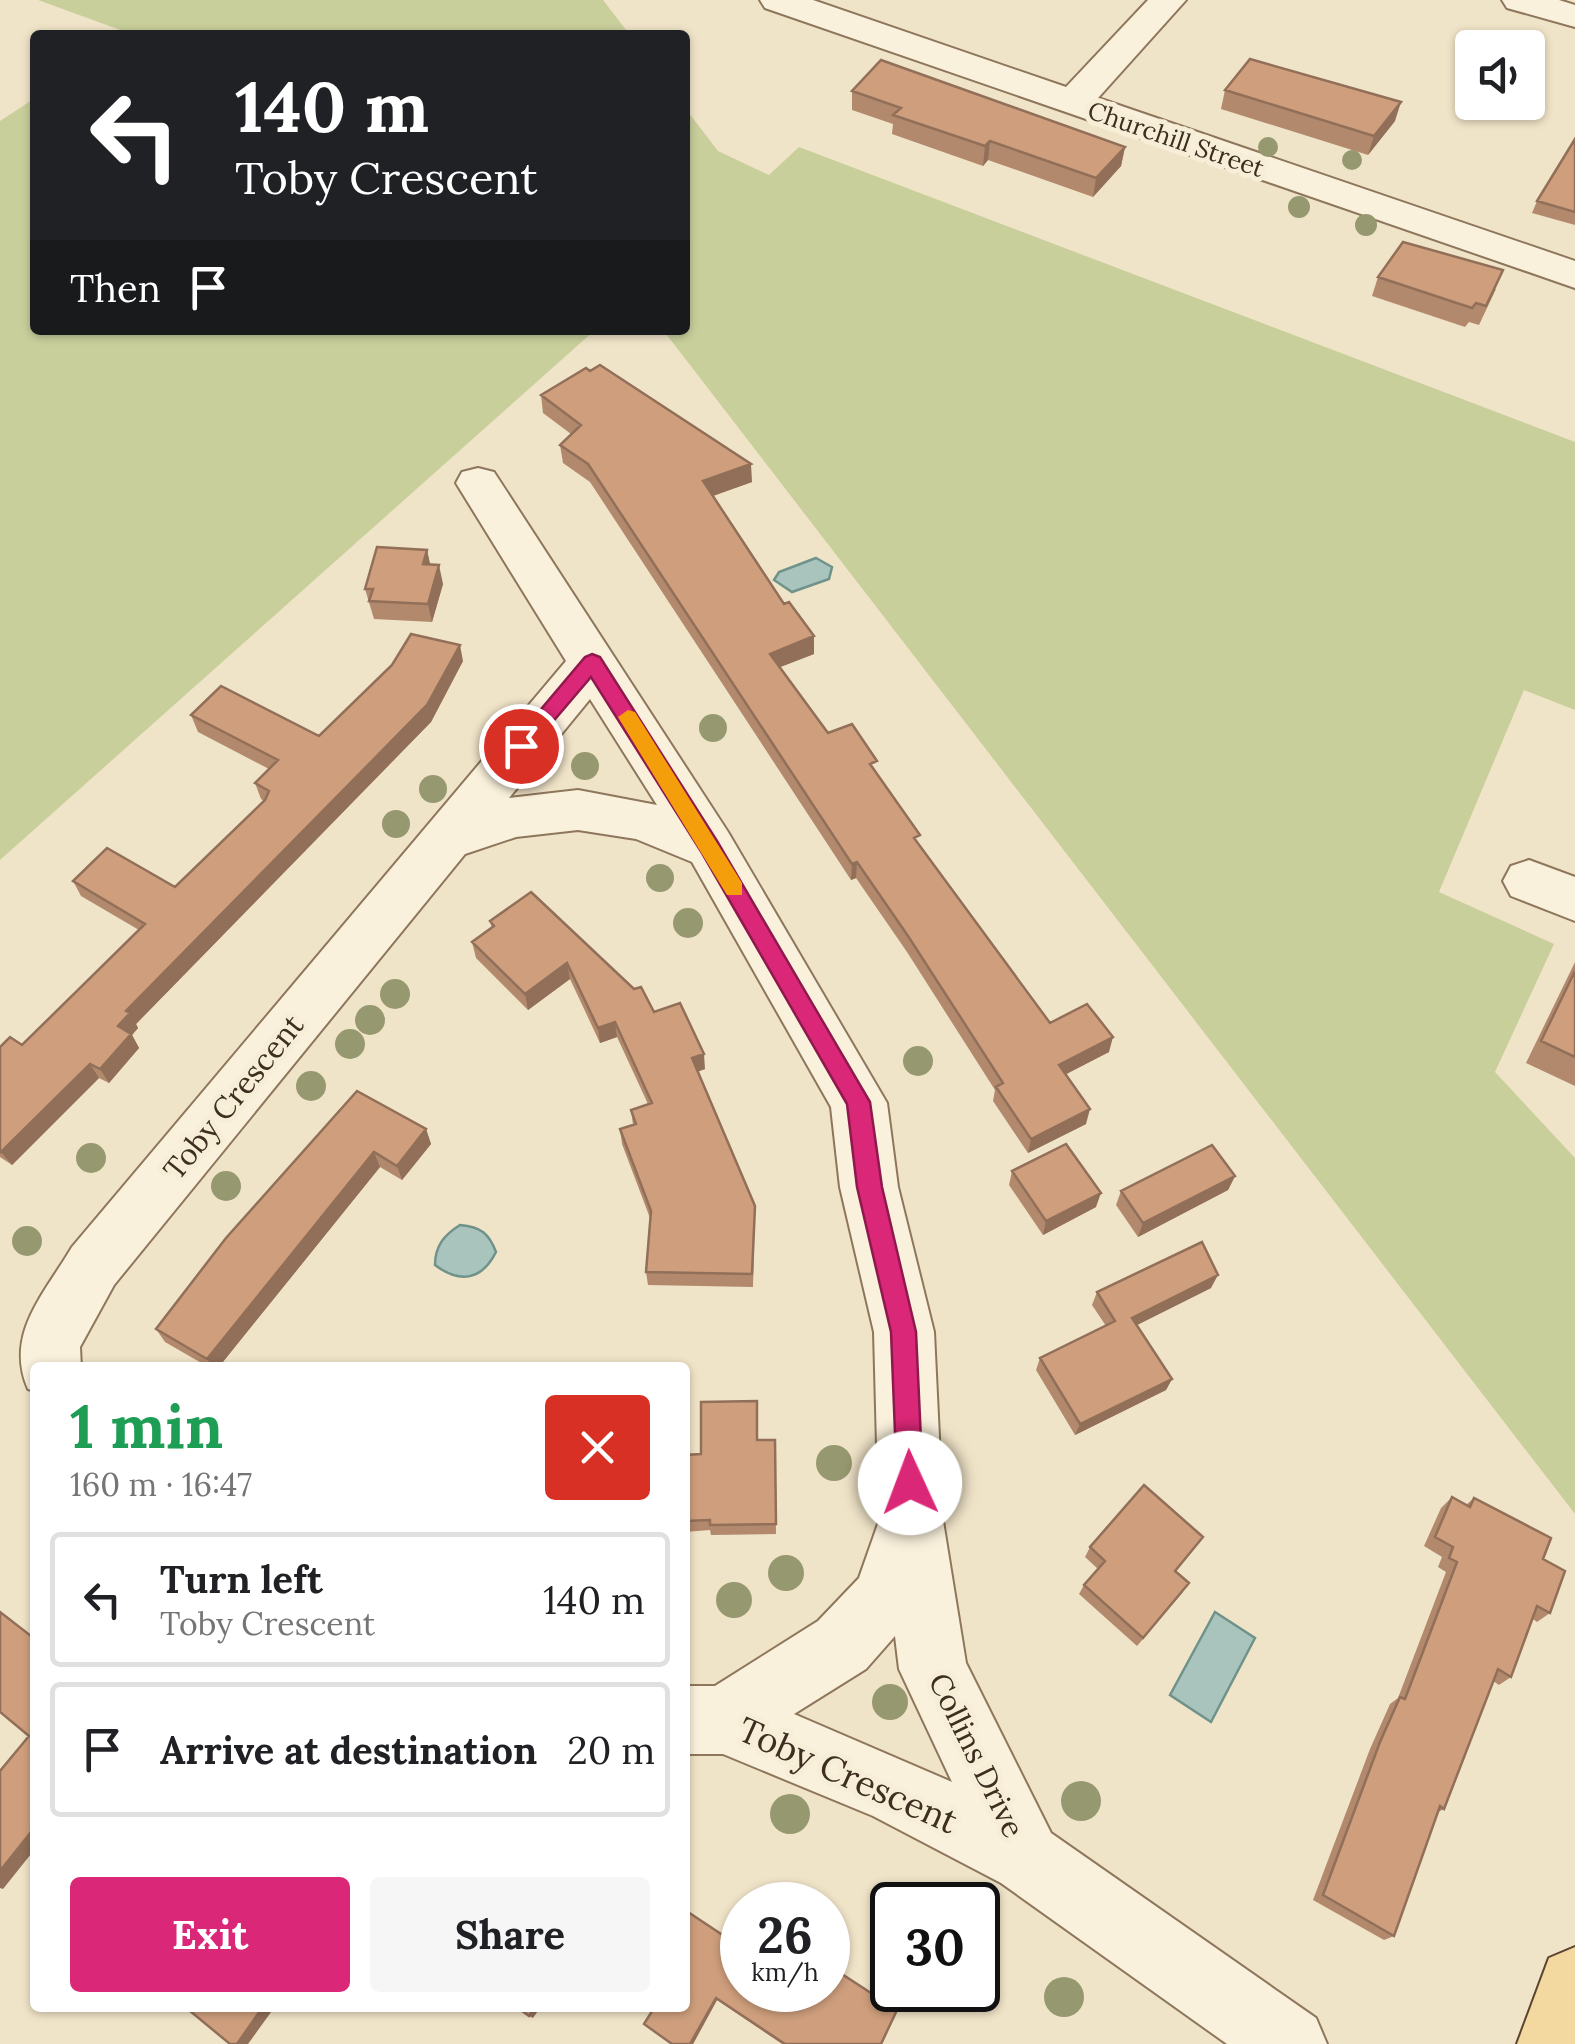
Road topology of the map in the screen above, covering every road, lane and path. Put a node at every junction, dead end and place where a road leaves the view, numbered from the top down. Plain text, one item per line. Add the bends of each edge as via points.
1 (778, 0) edge
2 (1168, 0) edge
3 (1520, 0) edge
4 (1575, 16) edge
5 (1072, 104) junction
6 (1575, 275) edge
7 (478, 483) dead end
8 (592, 662) junction
9 (444, 840) junction
10 (710, 847) junction
11 (50, 1362) edge
12 (911, 1521) junction
13 (704, 1720) edge
14 (1026, 1858) junction
15 (1575, 1984) edge
16 (1290, 2044) edge
17 (1554, 2044) edge

1 - 5 street, Churchill Street
2 - 5 street
3 - 4 street
5 - 6 street, Churchill Street
7 - 8 street, Collins Drive
8 - 9 street, Toby Crescent
8 - 10 street, Collins Drive
9 - 10 street, Toby Crescent via 502,818 573,808 644,818
9 - 11 street, Toby Crescent via 93,1266 50,1343
10 - 12 street, Collins Drive via 859,1102 870,1187 904,1332
12 - 13 street, Toby Crescent via 884,1598 842,1645
12 - 14 street, Collins Drive via 933,1669
13 - 14 street, Toby Crescent via 897,1791
14 - 16 street, Collins Drive
15 - 17 main road

